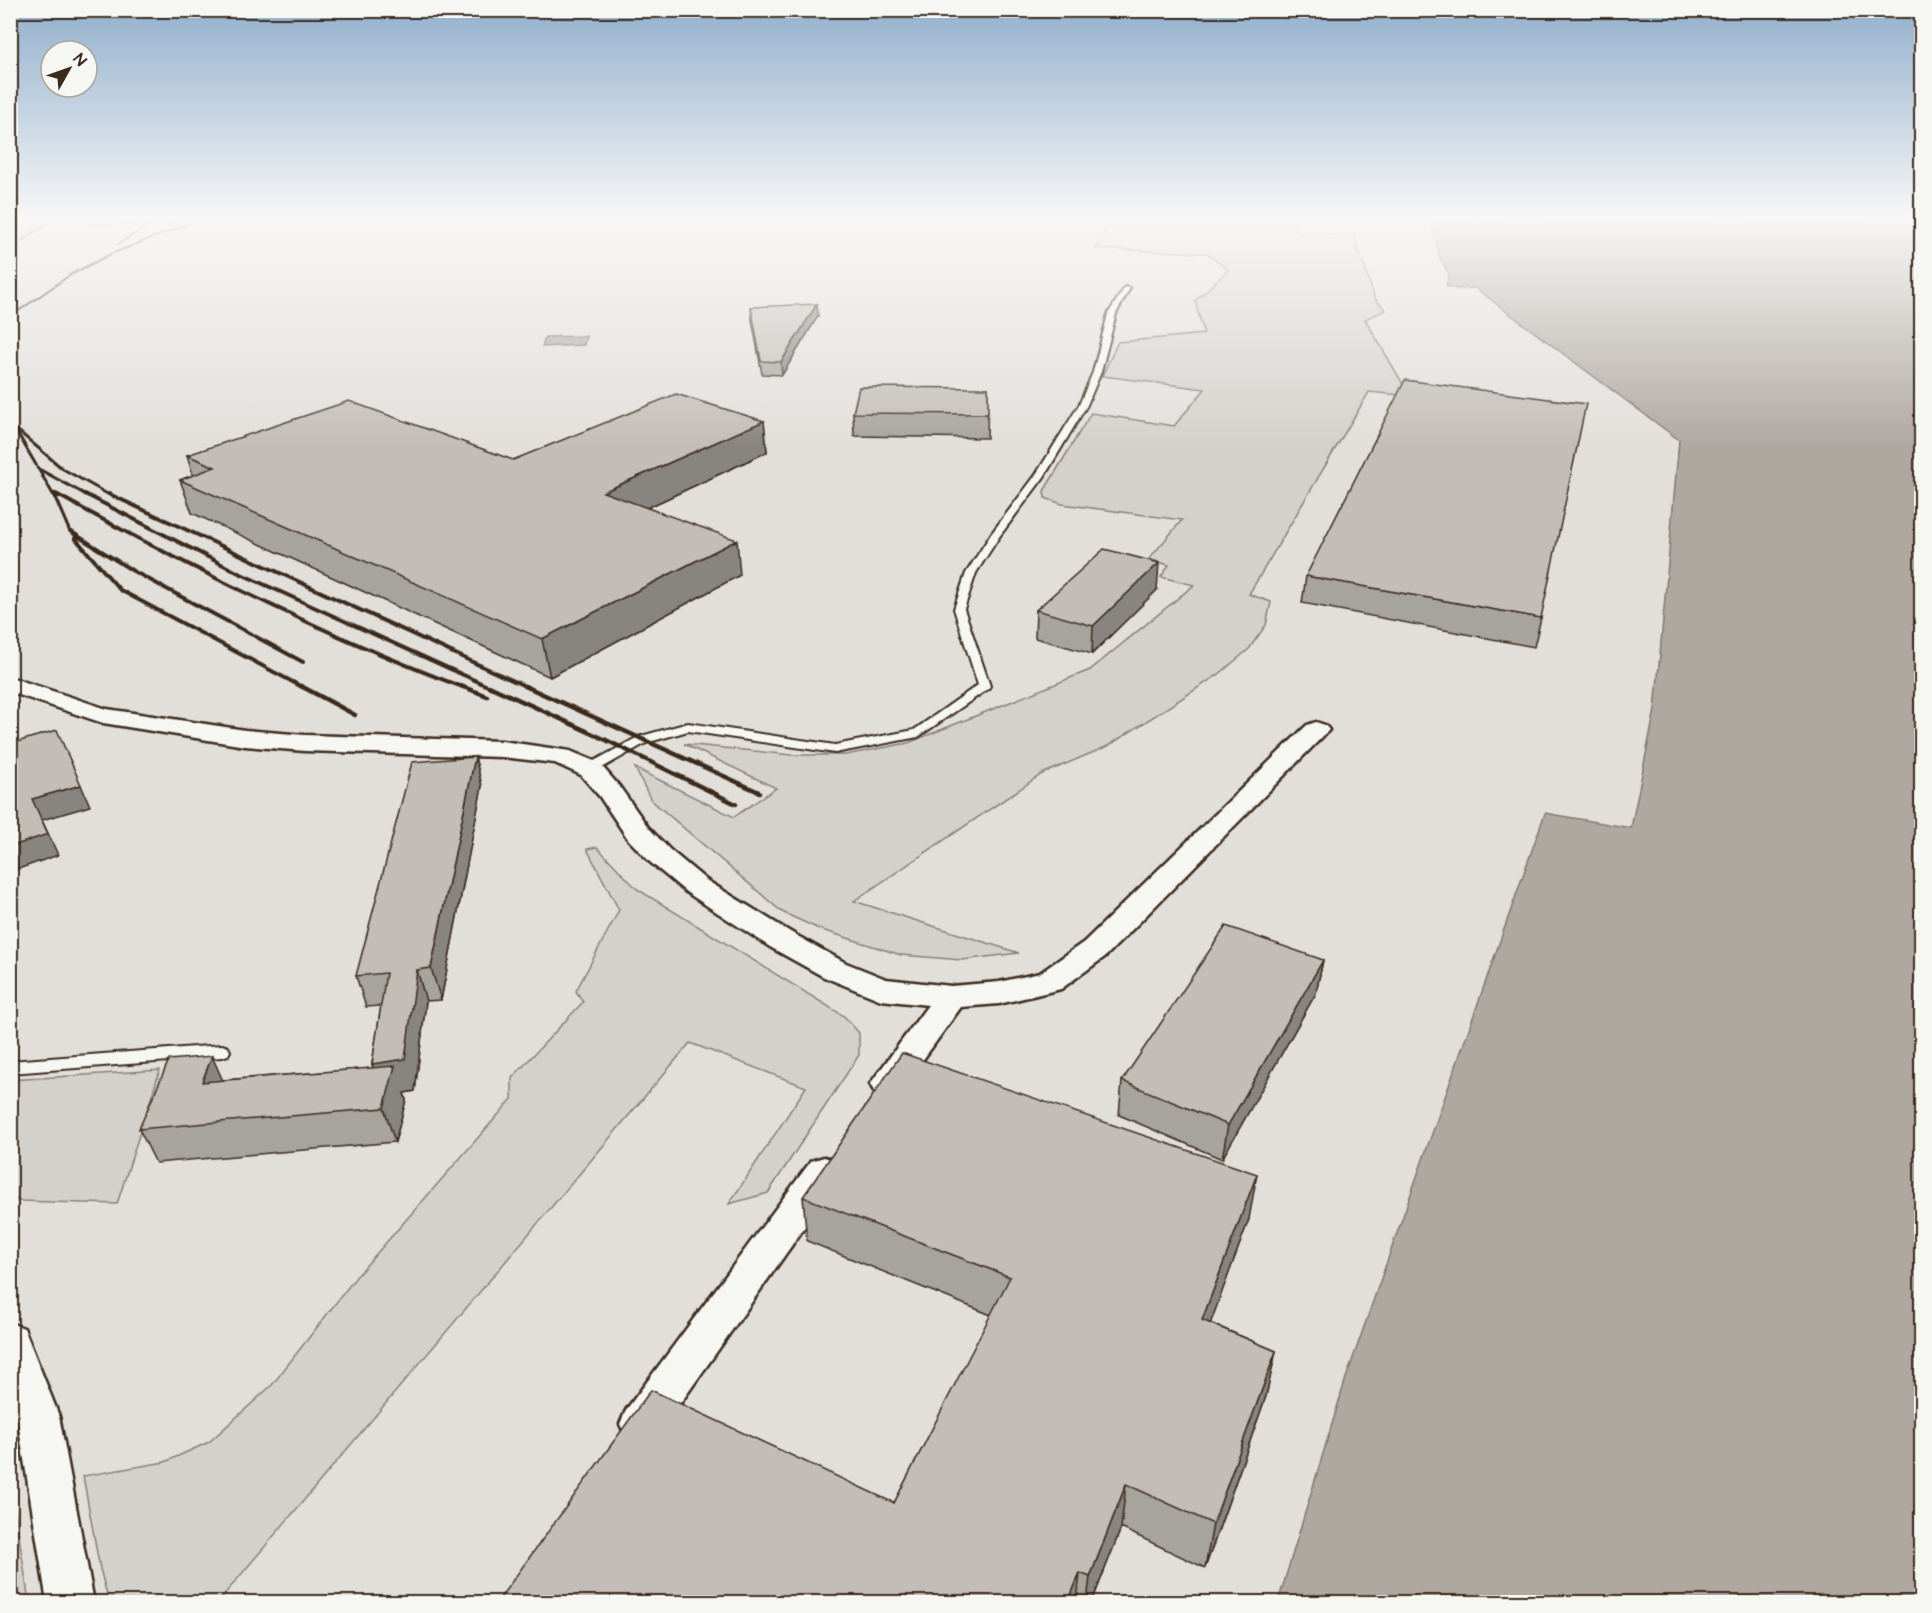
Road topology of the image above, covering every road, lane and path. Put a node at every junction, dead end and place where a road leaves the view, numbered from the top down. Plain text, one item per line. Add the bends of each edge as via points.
1 (1122, 296) edge
2 (10, 684) edge
3 (1316, 730) dead end
4 (590, 769) junction
5 (951, 997) junction
6 (222, 1051) dead end
7 (10, 1067) edge
8 (10, 1341) edge
9 (623, 1449) edge
10 (71, 1602) edge

1 - 4 lane via 1112,314 1097,372 1083,405 1039,477 971,573 959,609 984,686 918,733 835,749 688,727 642,740
2 - 4 street via 103,716 245,738 540,752
3 - 5 street via 1095,949 1050,981 999,993
4 - 5 street via 660,856 696,886 781,940 881,989
5 - 9 street
6 - 7 lane
8 - 10 street via 38,1416

